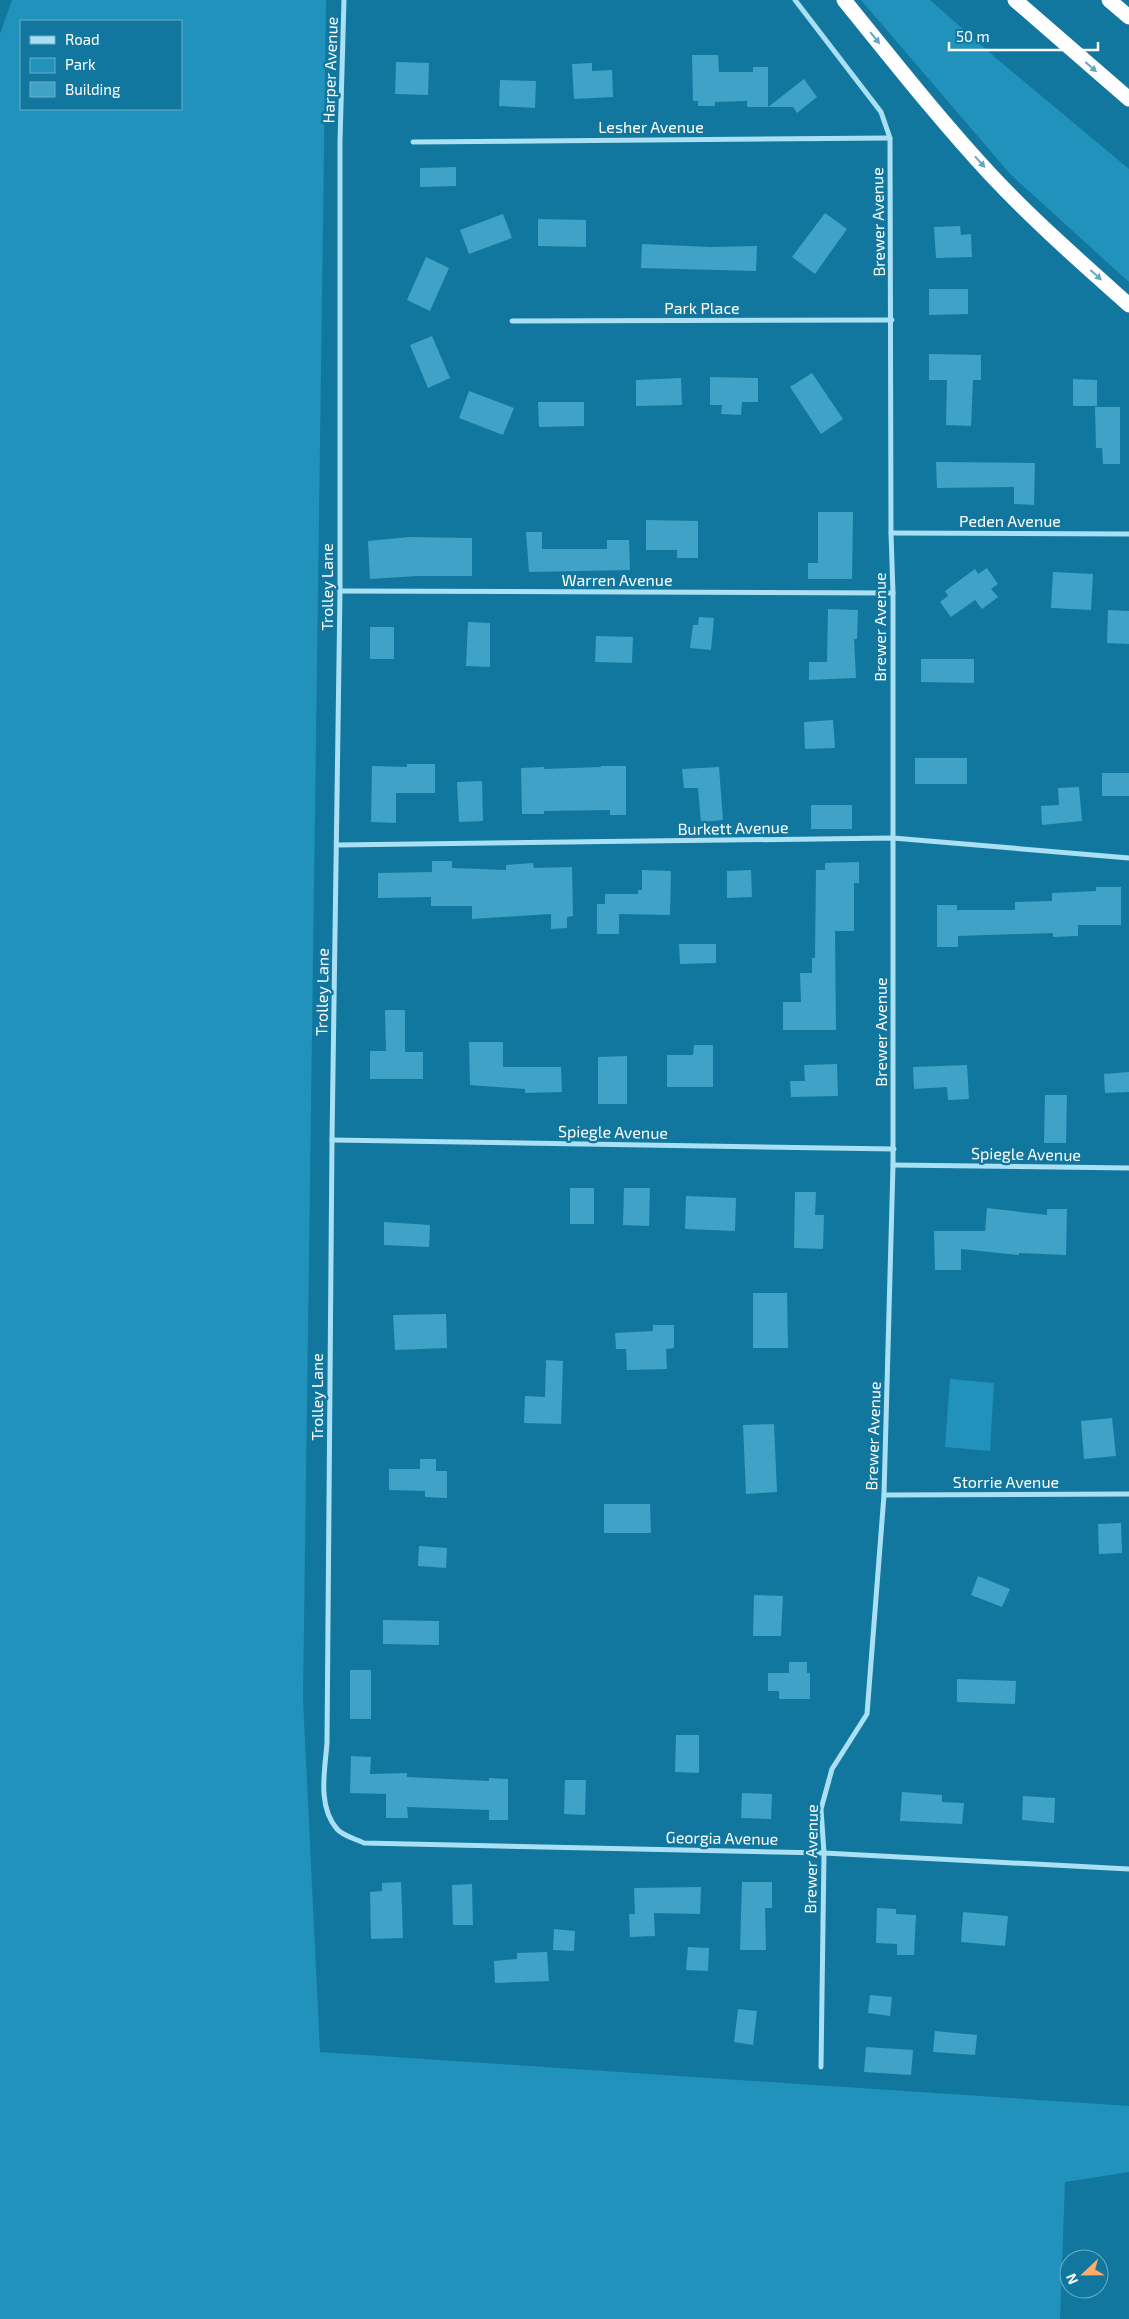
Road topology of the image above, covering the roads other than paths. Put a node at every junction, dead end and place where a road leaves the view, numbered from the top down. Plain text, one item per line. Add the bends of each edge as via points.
1 (344, 0) edge
2 (795, 0) edge
3 (844, 0) edge
4 (1015, 0) edge
5 (1110, 0) edge
6 (1129, 17) edge
7 (1129, 100) edge
8 (890, 138) junction
9 (340, 141) joint
10 (412, 142) dead end
11 (1129, 305) edge
12 (892, 320) junction
13 (512, 321) dead end
14 (891, 533) junction
15 (1129, 534) edge
16 (340, 591) junction
17 (893, 593) junction
18 (893, 838) junction
19 (337, 845) junction
20 (1129, 858) edge
21 (332, 1140) junction
22 (894, 1149) junction
23 (893, 1165) junction
24 (1129, 1168) edge
25 (1129, 1494) edge
26 (884, 1495) junction
27 (347, 1835) joint
28 (824, 1853) junction
29 (1129, 1869) edge
30 (821, 2067) dead end

1 - 9 street, Harper Avenue
2 - 8 street, Brewer Avenue via 881,112
3 -> 11 highway via 992,176
4 -> 7 highway
5 - 6 highway
8 - 10 street, Lesher Avenue
8 - 12 street, Brewer Avenue
9 - 16 street, Trolley Lane
12 - 13 street, Park Place
12 - 14 street, Brewer Avenue
14 - 15 street, Peden Avenue
14 - 17 street, Brewer Avenue
16 - 17 street, Warren Avenue
16 - 19 street, Trolley Lane
17 - 18 street, Brewer Avenue
18 - 19 street, Burkett Avenue
18 - 20 street, Burkett Avenue
18 - 22 street, Brewer Avenue
19 - 21 street, Trolley Lane
21 - 22 street, Spiegle Avenue
21 - 27 street, Trolley Lane via 327,1723 323,1791 330,1818 338,1831
22 - 23 street, Brewer Avenue
23 - 24 street, Spiegle Avenue
23 - 26 street, Brewer Avenue
25 - 26 street, Storrie Avenue
26 - 28 street, Brewer Avenue via 867,1714 832,1769 821,1809
27 - 28 street, Georgia Avenue via 364,1843
28 - 29 street, Georgia Avenue
28 - 30 street, Brewer Avenue

